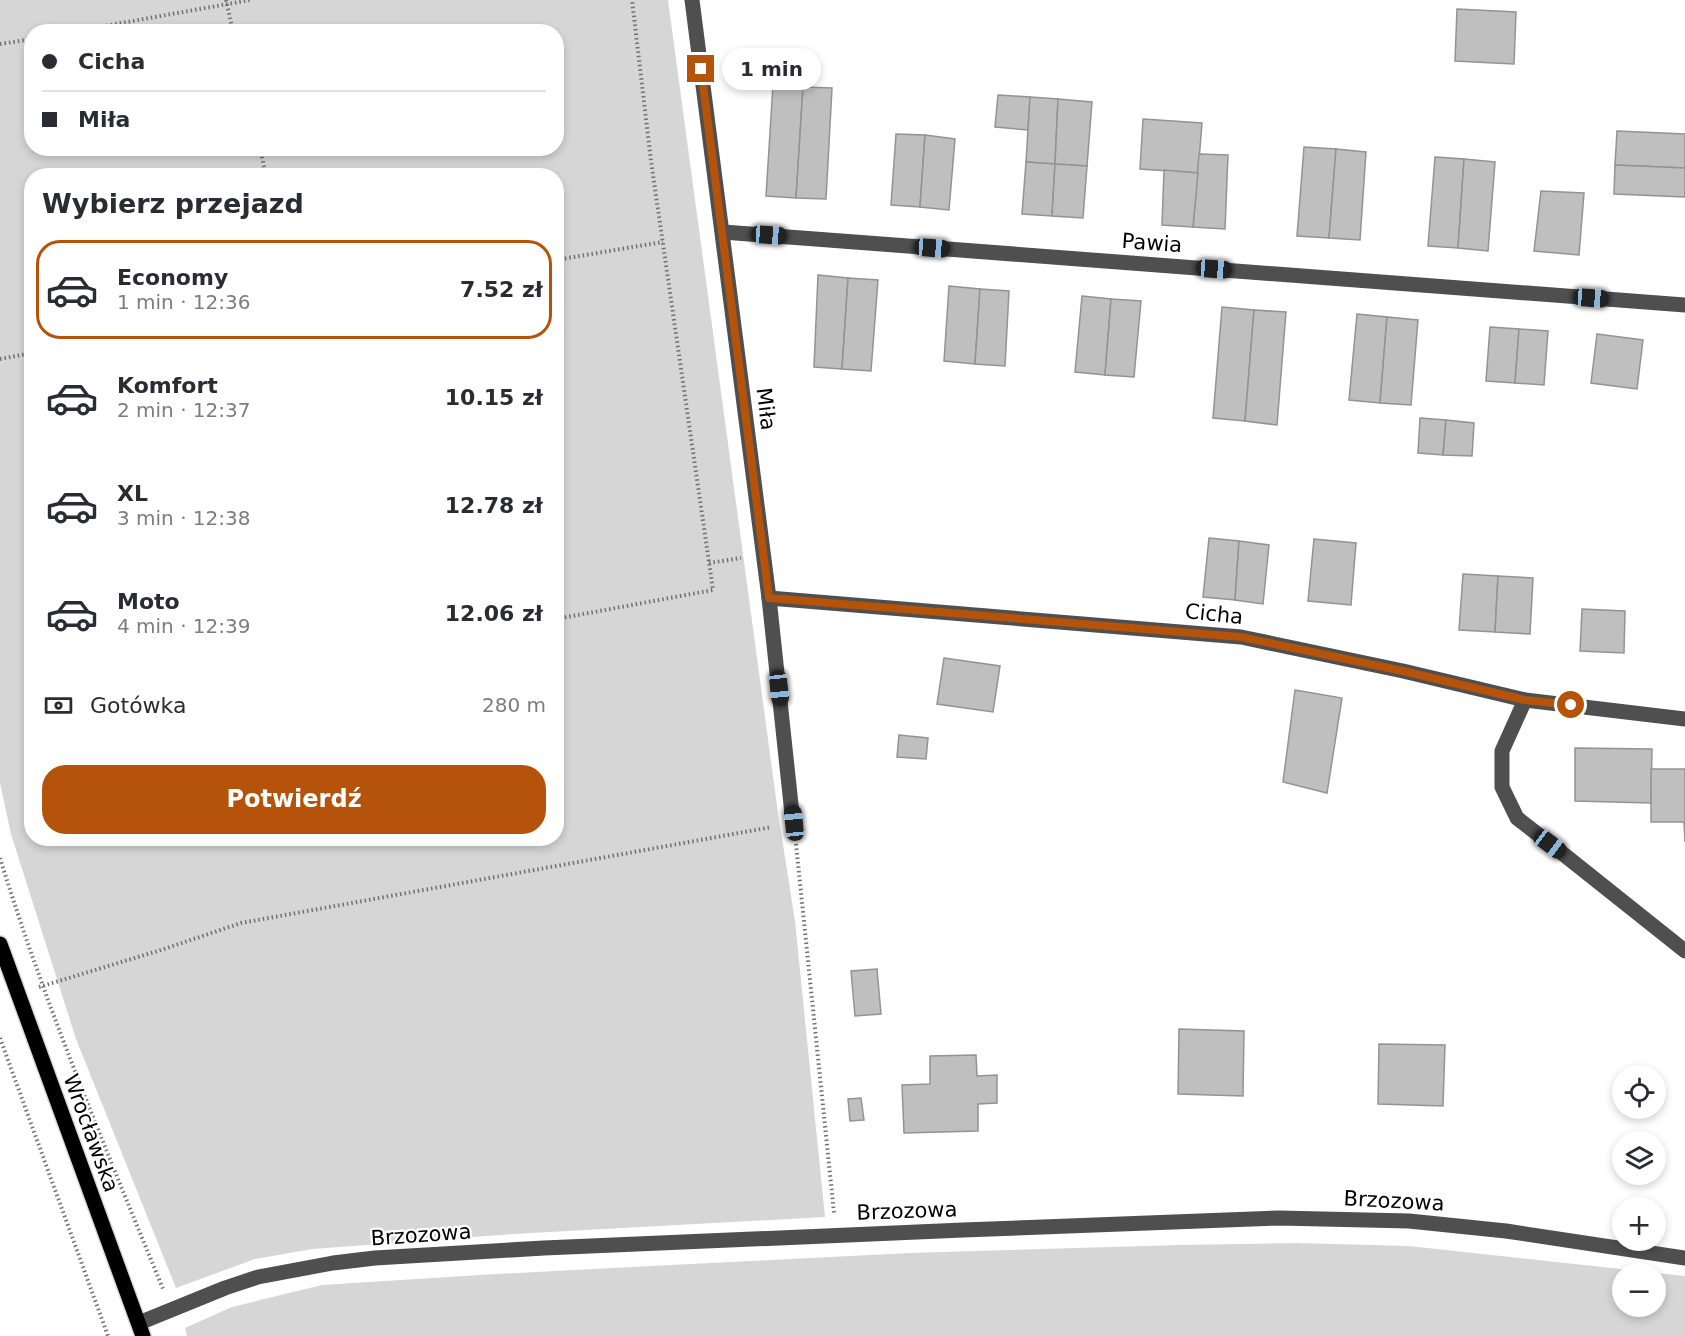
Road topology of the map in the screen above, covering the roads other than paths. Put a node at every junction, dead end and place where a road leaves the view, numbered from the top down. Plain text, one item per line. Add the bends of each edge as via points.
1 (692, 0) edge
2 (723, 232) junction
3 (1685, 305) edge
4 (769, 598) junction
5 (1525, 700) junction
6 (1685, 719) edge
7 (794, 823) road end
8 (0, 944) edge
9 (1685, 951) edge
10 (1685, 1258) edge
11 (141, 1330) edge

1 - 2 street, Miła
2 - 3 street, Pawia
2 - 4 street, Miła
4 - 5 street, Cicha via 1241,637
4 - 7 street, Miła
5 - 6 street, Cicha
5 - 9 street via 1502,751 1502,787 1517,819
8 - 11 main road, Wrocławska
10 - 11 street, Brzozowa via 1409,1221 1279,1218 543,1248 375,1258 258,1277 171,1309

